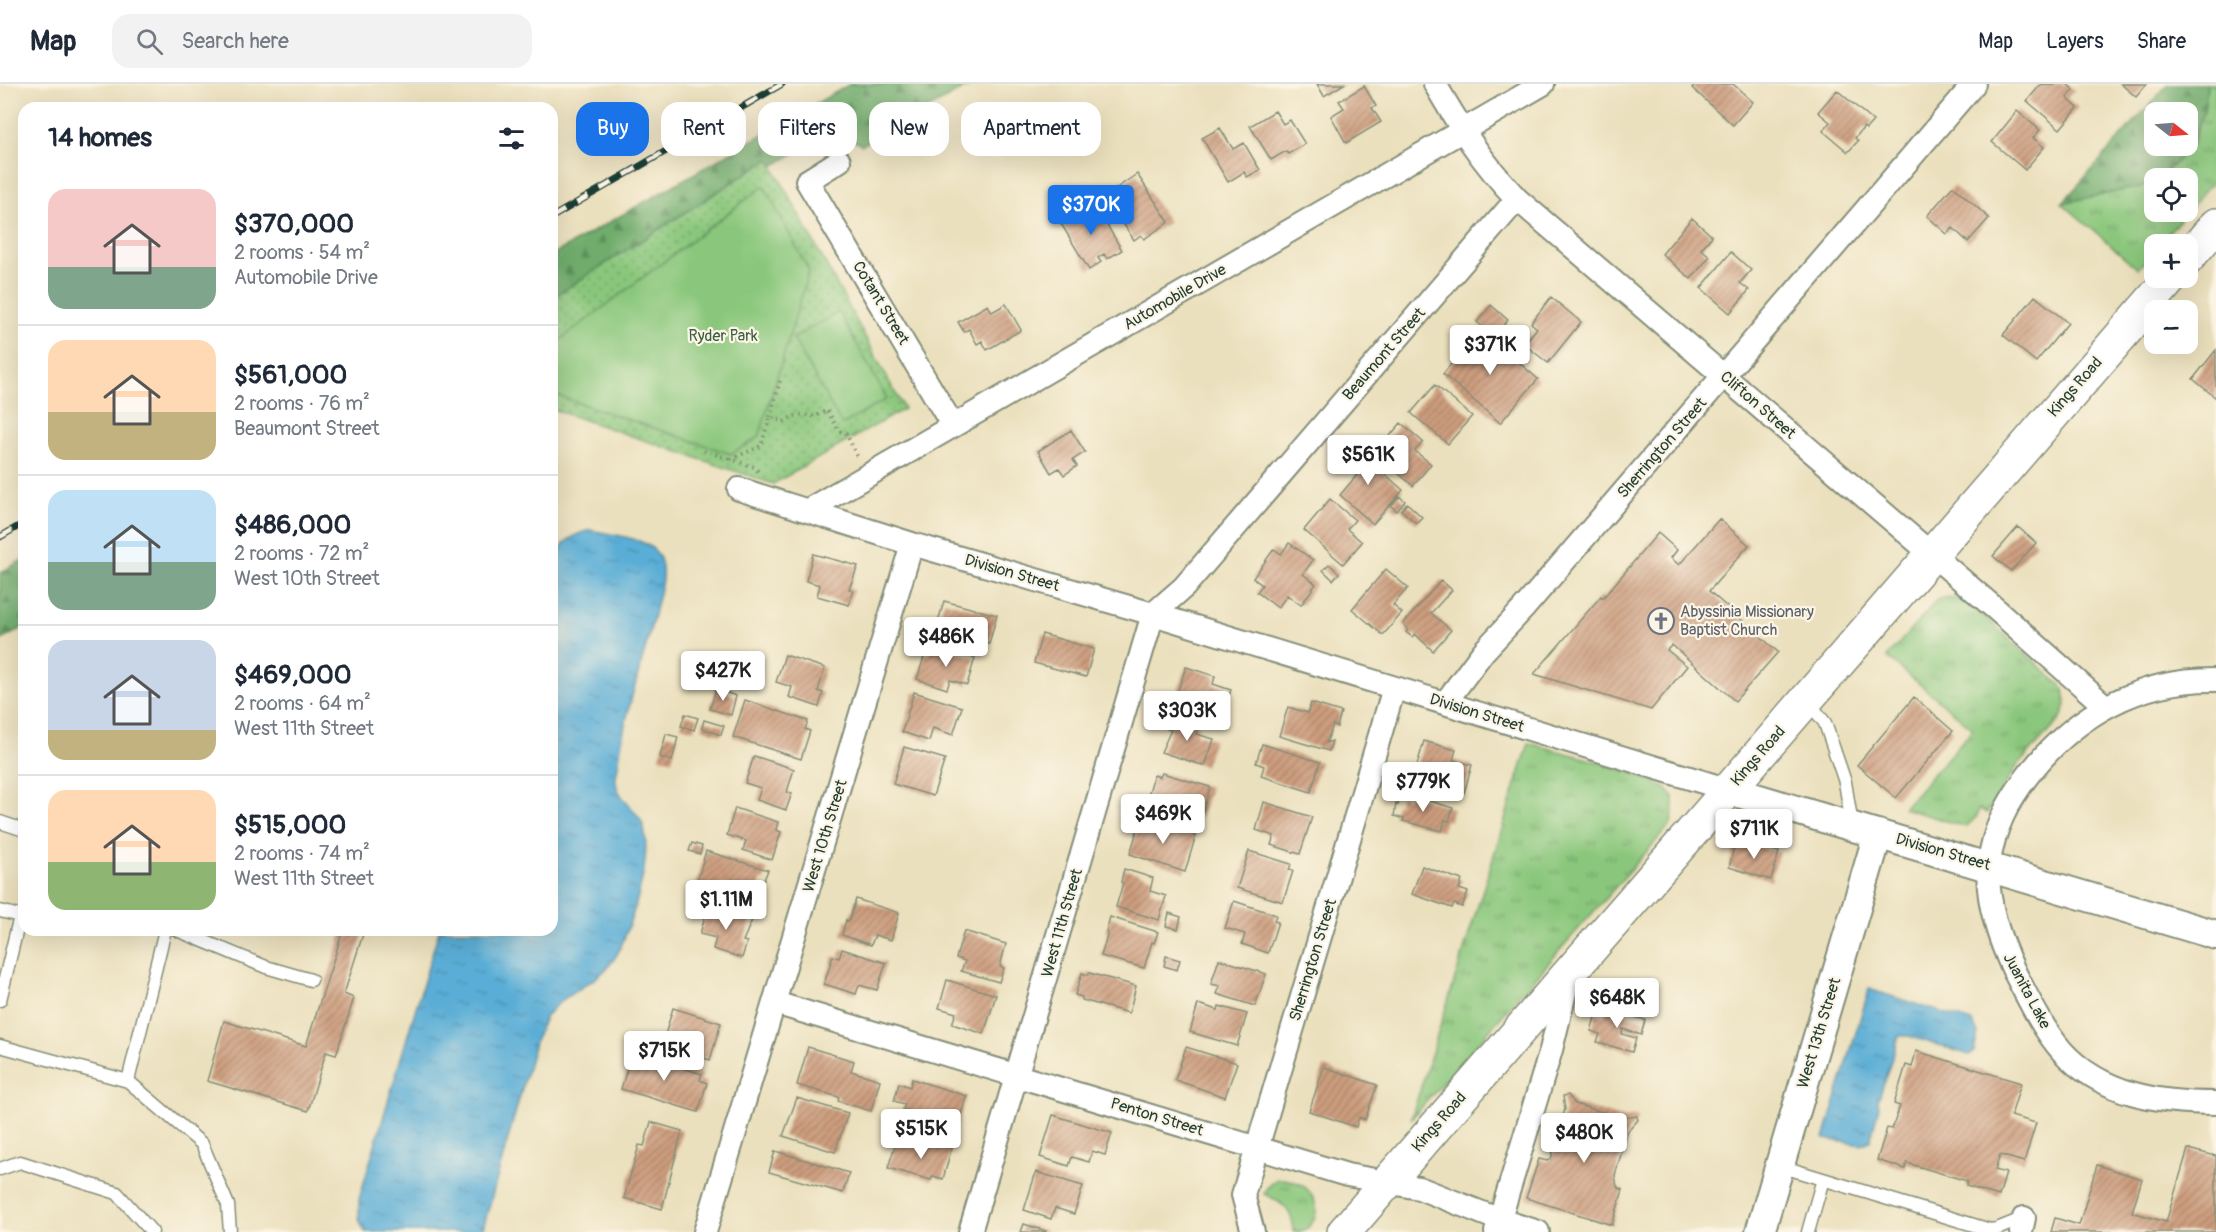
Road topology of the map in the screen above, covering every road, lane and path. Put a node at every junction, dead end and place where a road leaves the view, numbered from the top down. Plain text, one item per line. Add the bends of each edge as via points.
1 (1435, 84) edge
2 (1543, 84) edge
3 (1974, 84) edge
4 (1462, 131) junction
5 (839, 161) dead end
6 (1517, 199) junction
7 (2216, 225) edge
8 (2198, 246) edge
9 (2162, 288) edge
10 (1725, 376) junction
11 (780, 381) dead end
12 (770, 417) junction
13 (953, 426) junction
14 (704, 451) dead end
15 (731, 459) junction
16 (760, 472) dead end
17 (867, 476) junction
18 (739, 489) dead end
19 (808, 510) junction
20 (912, 544) junction
21 (1931, 554) junction
22 (1153, 614) junction
23 (2216, 679) edge
24 (1394, 688) junction
25 (1807, 699) junction
26 (1445, 703) junction
27 (2104, 706) junction
28 (1729, 790) junction
29 (0, 822) edge
30 (1852, 825) junction
31 (18, 828) edge
32 (1878, 834) junction
33 (1989, 866) junction
34 (0, 911) edge
35 (18, 916) edge
36 (18, 924) edge
37 (2216, 935) edge
38 (164, 936) edge
39 (191, 936) edge
40 (1569, 974) junction
41 (311, 980) dead end
42 (0, 1000) edge
43 (775, 1003) junction
44 (0, 1047) edge
45 (1017, 1076) junction
46 (128, 1081) junction
47 (2216, 1103) edge
48 (1257, 1147) junction
49 (1780, 1166) junction
50 (0, 1169) edge
51 (1823, 1179) junction
52 (1387, 1183) junction
53 (2022, 1225) edge
54 (1498, 1226) edge
55 (152, 1232) edge
56 (230, 1232) edge
57 (705, 1232) edge
58 (970, 1232) edge
59 (1253, 1232) edge
60 (1344, 1232) edge
61 (1538, 1232) edge
62 (1760, 1232) edge
63 (1808, 1232) edge

1 - 4 street, Clifton Street
2 - 4 street, Automobile Drive
3 - 10 street, Sherrington Street
4 - 6 street, Clifton Street via 1489,170
4 - 13 street, Automobile Drive
5 - 13 street, Cotant Street via 807,181
6 - 10 street, Clifton Street
6 - 22 street, Beaumont Street via 1184,587
7 - 8 main road
9 - 21 main road, Kings Road
10 - 21 street, Clifton Street
10 - 26 street, Sherrington Street via 1483,652
11 - 12 path
12 - 15 path via 761,446
12 - 17 path via 784,422 793,415 815,417 830,408 839,431 846,434
13 - 17 street, Automobile Drive
14 - 15 path
15 - 16 path via 754,466
17 - 19 street, Automobile Drive
18 - 19 street, Division Street
19 - 20 street, Division Street
20 - 22 street, Division Street
20 - 43 street, West 10th Street
21 - 25 main road, Kings Road
21 - 27 street, Clifton Street
22 - 24 street, Division Street
22 - 45 street, West 11th Street
23 - 27 street, Juanita Lake via 2172,682
24 - 26 street, Division Street
24 - 48 street, Sherrington Street
25 - 28 main road, Kings Road
25 - 30 lane via 1825,723 1845,782
26 - 28 street, Division Street
27 - 33 street, Juanita Lake via 2073,726 2014,792 1996,831
28 - 30 street, Division Street
28 - 40 main road, Kings Road
29 - 31 lane
30 - 32 street, Division Street
32 - 33 street, Division Street
32 - 49 street, West 13th Street
33 - 37 street, Division Street
33 - 47 street, Juanita Lake via 1993,909 2007,957 2035,1012 2061,1050 2095,1078 2121,1091 2180,1103
34 - 35 lane
36 - 42 lane
38 - 46 lane
39 - 41 lane via 266,967
40 - 52 main road, Kings Road
40 - 54 street via 1551,1050
43 - 45 street, Penton Street
43 - 57 street, West 10th Street
44 - 46 lane
45 - 48 street, Penton Street
45 - 58 street, West 11th Street
46 - 56 lane via 202,1144 228,1205
48 - 52 street, Penton Street
48 - 59 street, Sherrington Street via 1243,1195
49 - 51 lane
49 - 62 street, West 13th Street
50 - 55 lane via 21,1162 117,1192
51 - 53 lane via 1990,1230
51 - 63 lane
52 - 54 street, Penton Street via 1419,1188
52 - 60 main road, Kings Road
54 - 61 street, Penton Street

